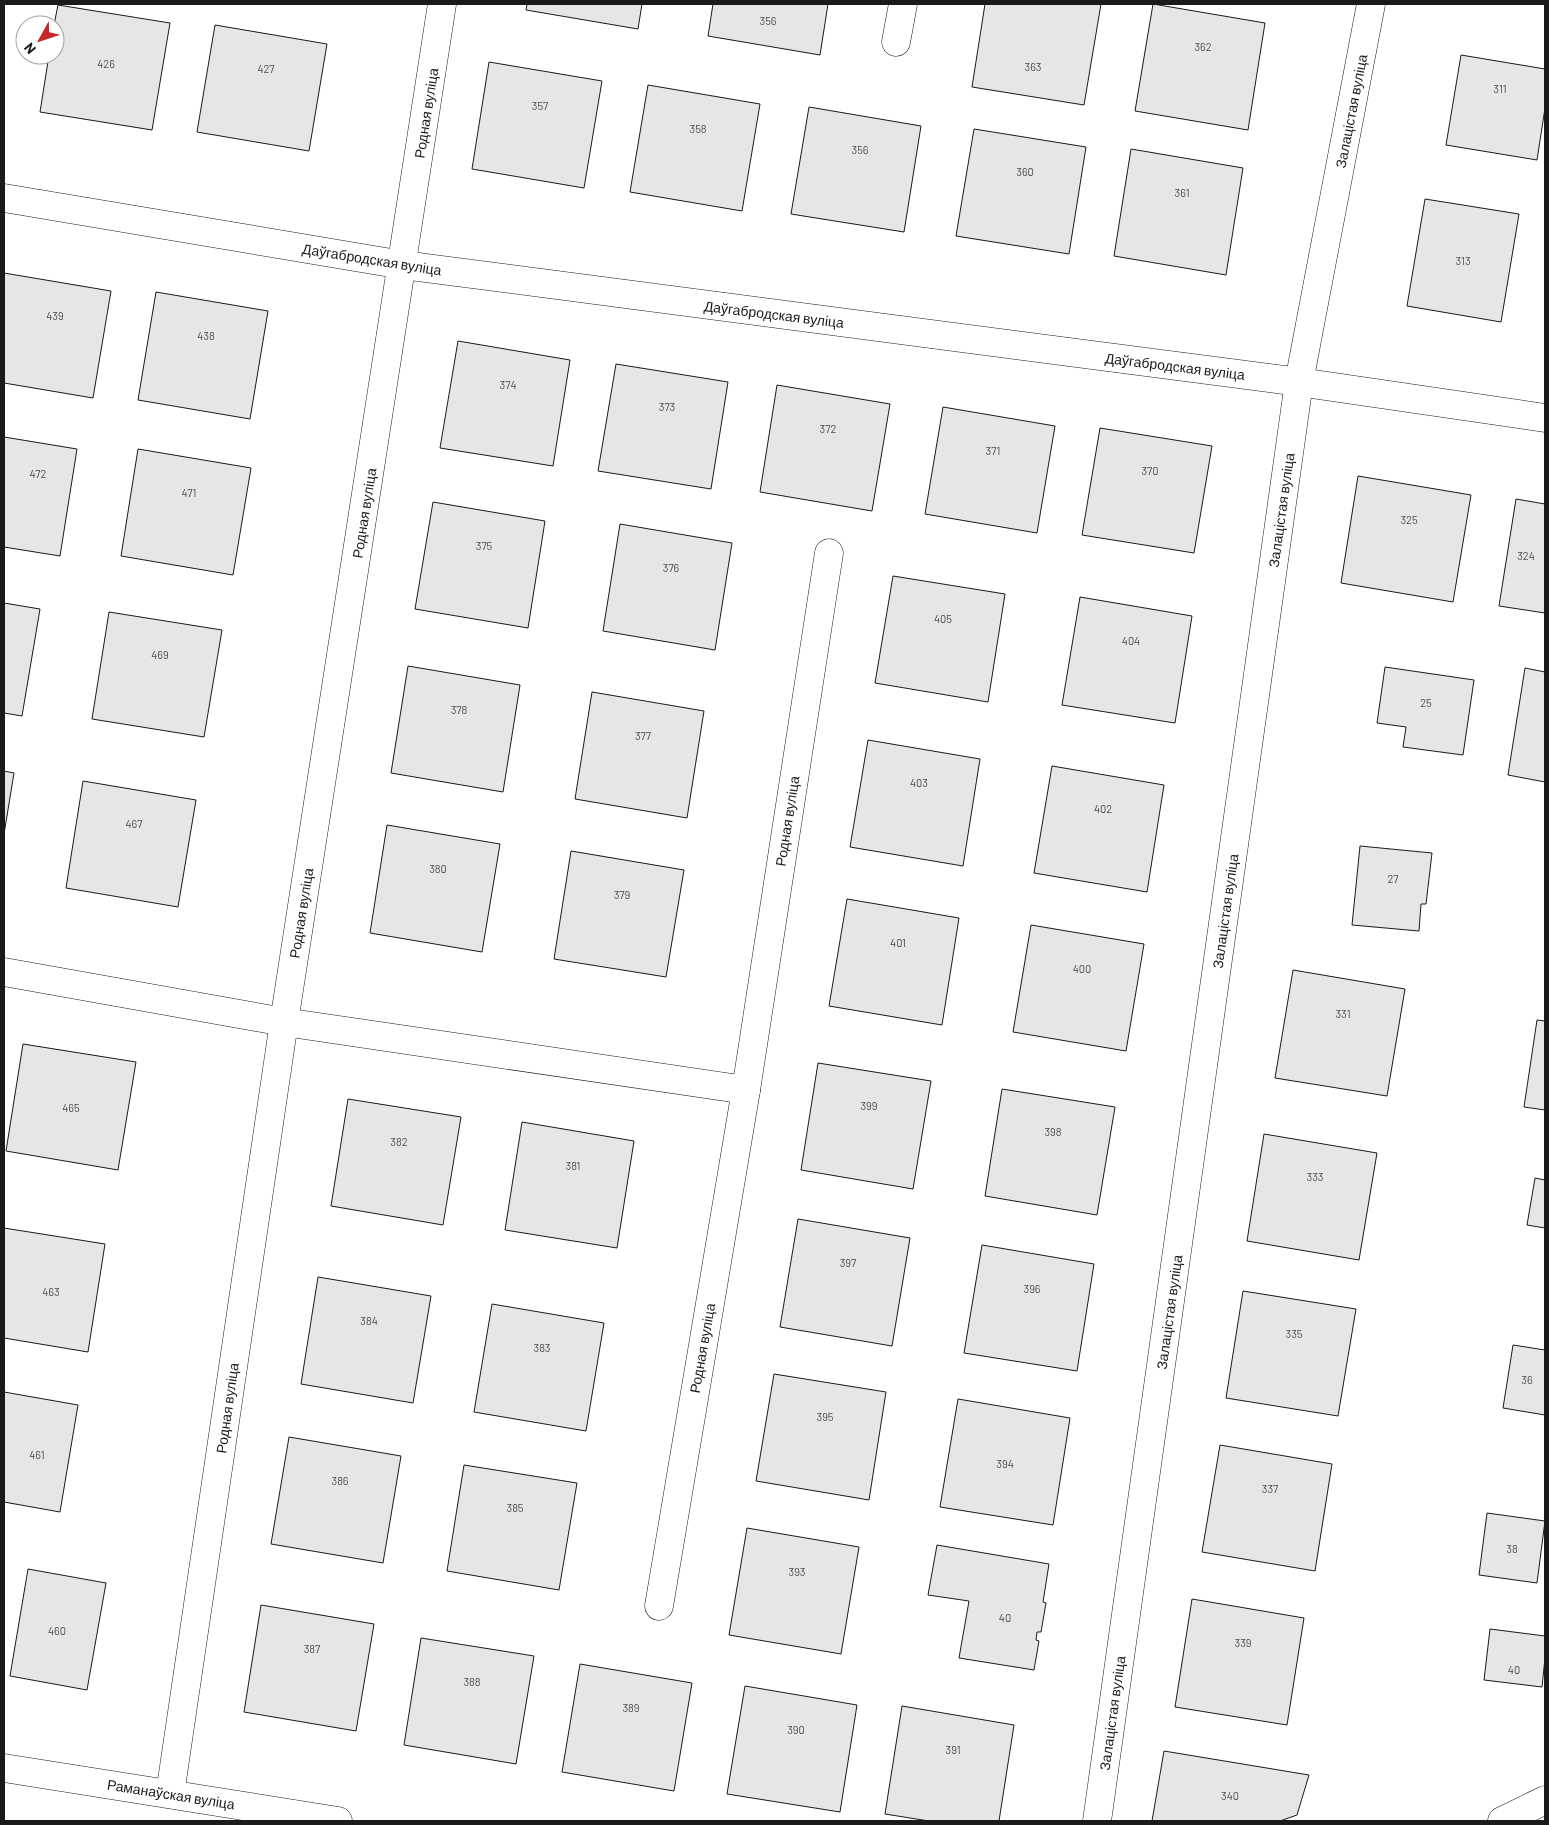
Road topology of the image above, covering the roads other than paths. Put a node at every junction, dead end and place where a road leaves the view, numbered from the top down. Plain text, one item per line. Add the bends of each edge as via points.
1 (442, 4) edge
2 (902, 4) edge
3 (1372, 4) edge
4 (896, 42) dead end
5 (4, 198) edge
6 (403, 265) junction
7 (1299, 382) junction
8 (1545, 418) edge
9 (829, 554) dead end
10 (4, 972) edge
11 (284, 1022) junction
12 (746, 1090) junction
13 (658, 1606) dead end
14 (4, 1768) edge
15 (170, 1794) junction
16 (1545, 1800) edge
17 (338, 1821) edge
18 (1097, 1821) edge
19 (1502, 1821) edge

1 - 6 street, Родная вуліца
2 - 4 street
3 - 7 street, Залацістая вуліца
5 - 6 street, Даўгабродская вуліца
6 - 7 street, Даўгабродская вуліца
6 - 11 street, Родная вуліца
7 - 8 street, Даўгабродская вуліца
7 - 18 street, Залацістая вуліца
9 - 12 street, Родная вуліца
10 - 11 street
11 - 12 street
11 - 15 street, Родная вуліца
12 - 13 street, Родная вуліца
14 - 15 street, Раманаўская вуліца
15 - 17 street, Раманаўская вуліца
16 - 19 street

